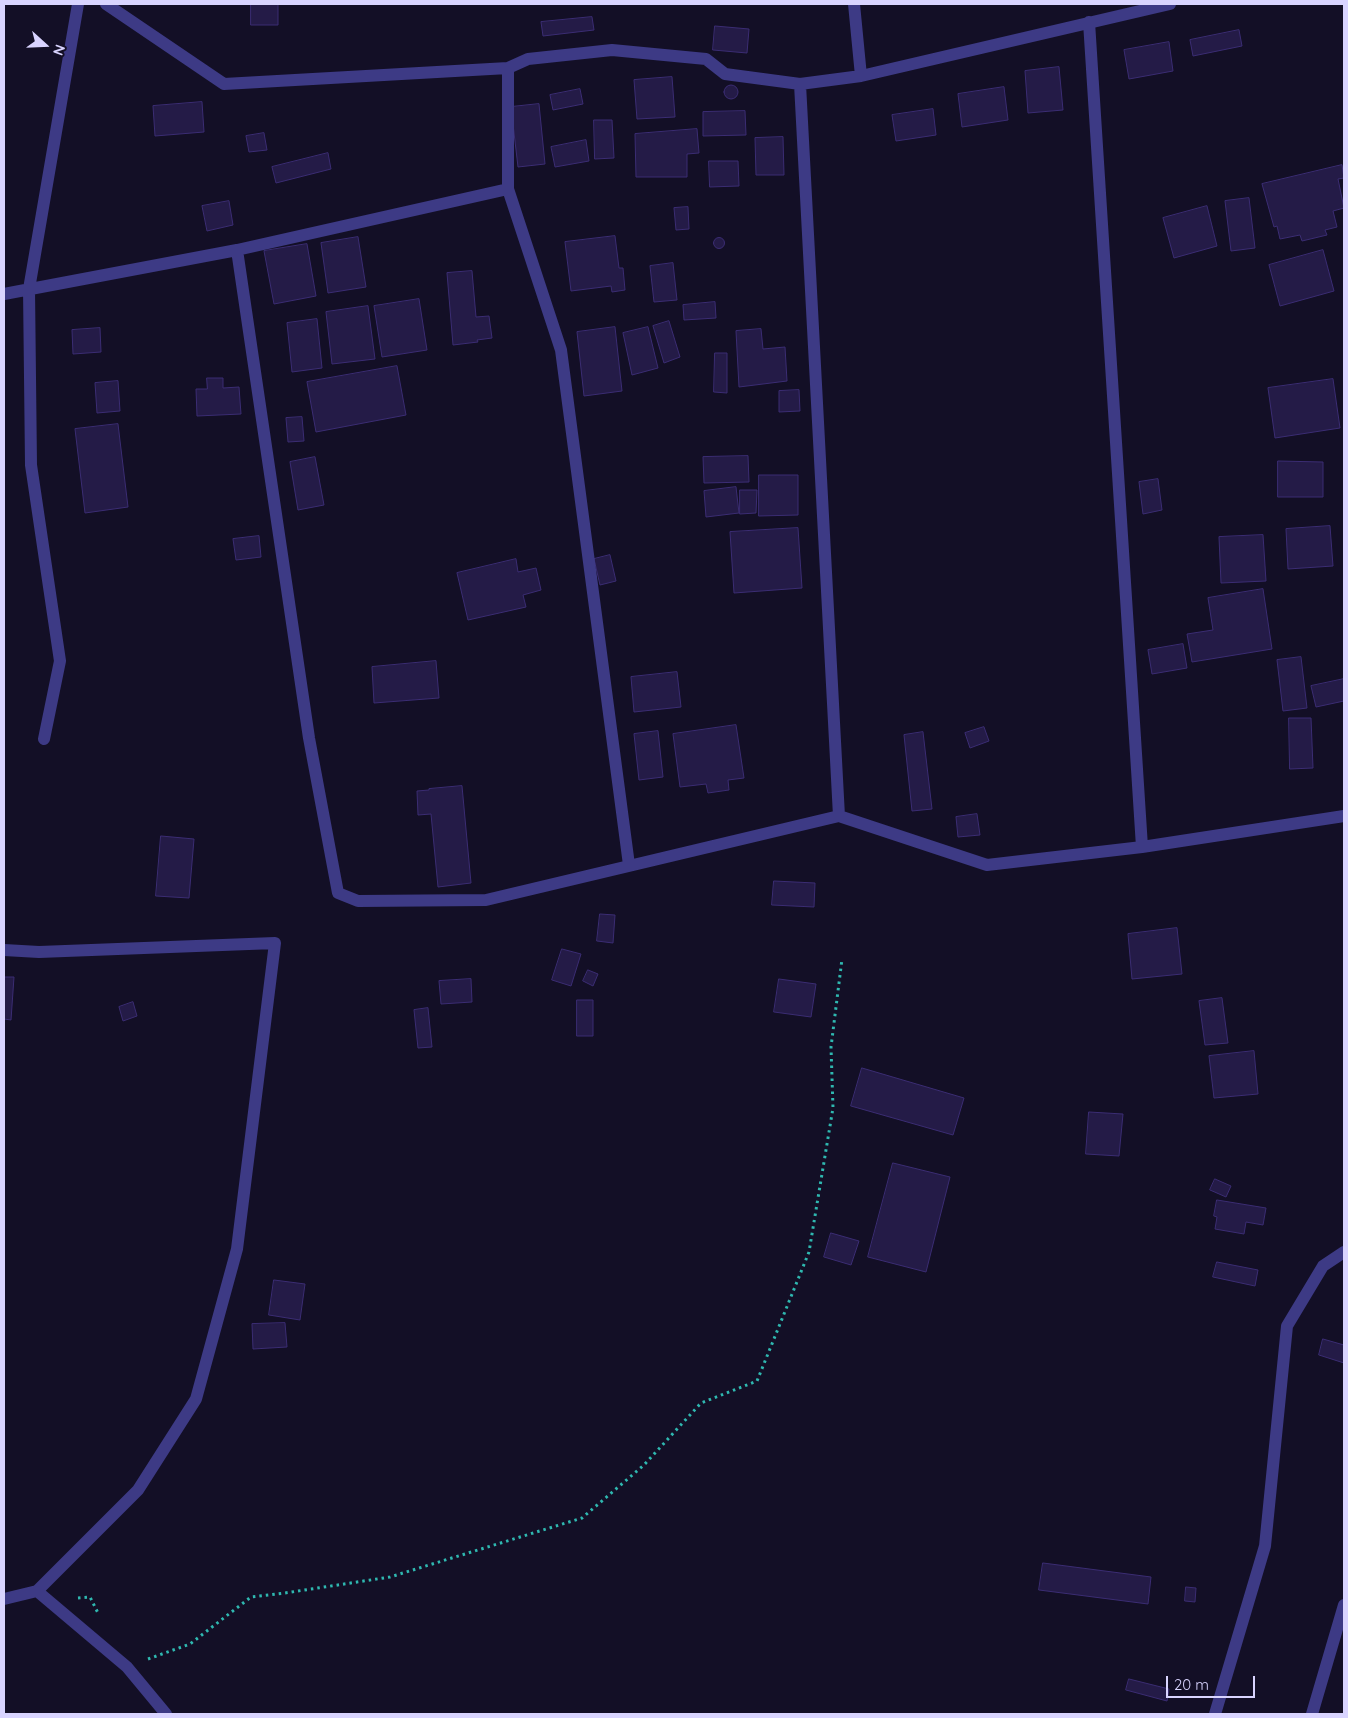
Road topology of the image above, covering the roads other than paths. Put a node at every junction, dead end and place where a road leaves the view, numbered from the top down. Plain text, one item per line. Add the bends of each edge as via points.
1 (78, 4) edge
2 (106, 4) edge
3 (854, 4) edge
4 (1170, 4) edge
5 (1089, 22) junction
6 (508, 68) junction
7 (861, 76) junction
8 (800, 84) junction
9 (508, 189) junction
10 (237, 250) junction
11 (29, 290) junction
12 (4, 294) edge
13 (44, 739) dead end
14 (839, 816) junction
15 (1344, 816) edge
16 (1142, 847) junction
17 (629, 865) junction
18 (4, 950) edge
19 (1344, 1252) edge
20 (37, 1591) junction
21 (4, 1599) edge
22 (1344, 1605) edge
23 (166, 1714) edge
24 (1215, 1714) edge
25 (1312, 1714) edge

1 - 11 street
2 - 6 street via 224,84
3 - 7 street
4 - 5 street
5 - 7 street
5 - 16 street
6 - 8 street via 528,59 612,50 706,59 725,74
6 - 9 street
7 - 8 street
8 - 14 street
9 - 10 street
9 - 17 street via 561,350
10 - 11 street
10 - 17 street via 309,738 338,894 358,900 486,900
11 - 12 street
11 - 13 street via 31,464 60,661
14 - 16 street via 986,865
14 - 17 street
15 - 16 street
18 - 20 street via 39,952 275,943 237,1249 196,1399 138,1490
19 - 24 street via 1323,1266 1287,1326 1264,1546
20 - 21 street
20 - 23 street via 127,1667
22 - 25 street

